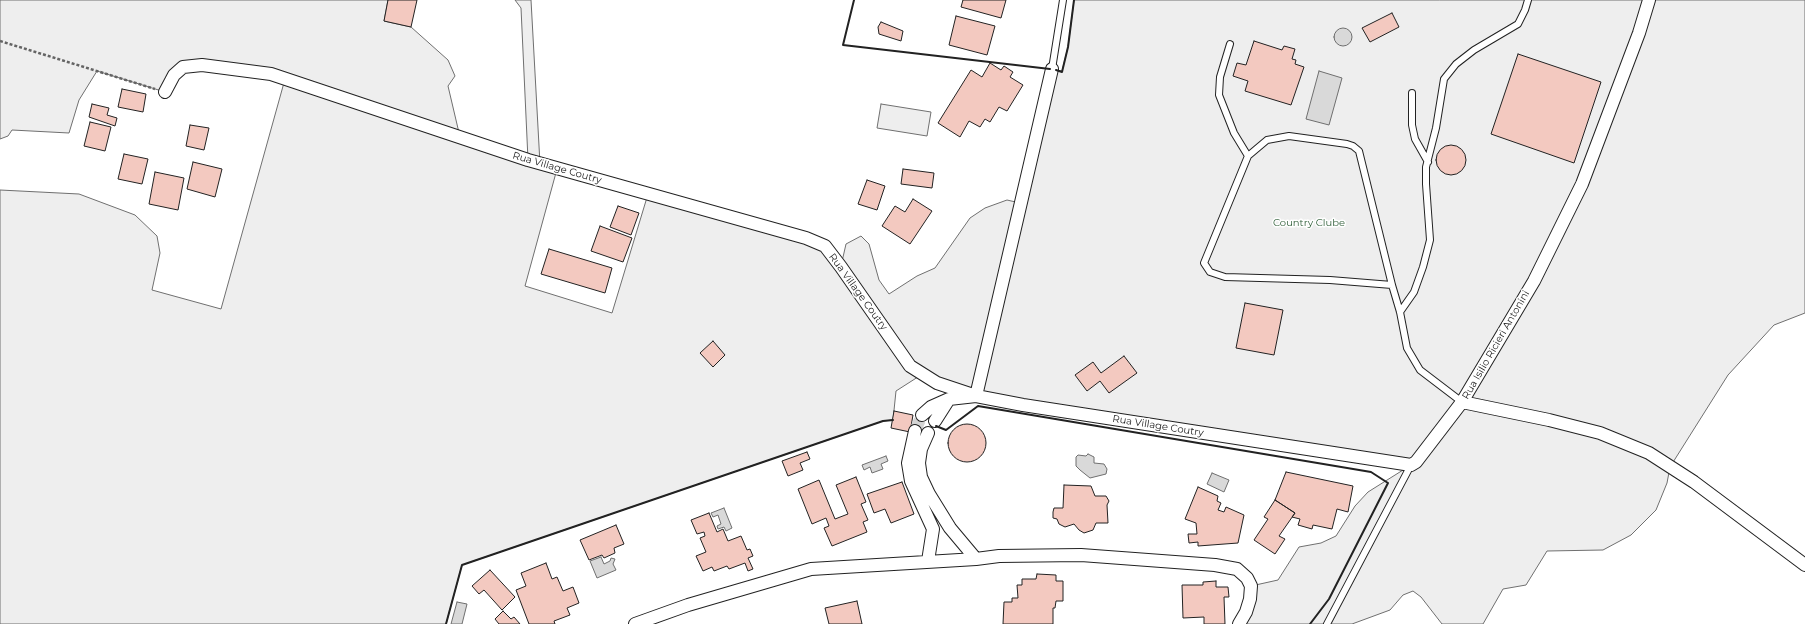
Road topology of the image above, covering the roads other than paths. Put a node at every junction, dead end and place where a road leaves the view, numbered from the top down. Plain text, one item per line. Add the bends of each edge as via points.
1 (1063, 0) edge
2 (1528, 0) edge
3 (1649, 0) edge
4 (1230, 44) dead end
5 (1052, 69) joint
6 (164, 92) road end
7 (1412, 93) dead end
8 (1248, 156) junction
9 (1428, 162) junction
10 (1392, 285) junction
11 (1400, 312) junction
12 (976, 396) junction
13 (950, 399) junction
14 (1462, 402) junction
15 (922, 415) tunnel mouth
16 (935, 421) tunnel mouth
17 (915, 431) tunnel mouth
18 (928, 433) tunnel mouth
19 (1411, 465) junction
20 (976, 559) junction
21 (928, 561) junction
22 (1805, 565) edge
23 (635, 624) edge
24 (1239, 624) edge
25 (1327, 624) edge

1 - 5 lane
2 - 9 lane via 1518,24 1474,50 1456,64 1444,79
3 - 14 street, Rua Isilio Ricieri Antonini via 1582,184 1534,281
4 - 8 lane via 1220,77 1219,95 1234,133
5 - 12 street
6 - 12 street, Rua Village Coutry via 174,75 183,68 202,65 271,74 528,160 806,238 825,246 910,366 937,383
7 - 9 lane via 1412,125 1415,139
8 - 10 lane via 1267,140 1289,136 1353,146 1359,151
8 - 10 lane via 1204,263 1210,272 1225,277 1330,280
9 - 11 lane via 1426,184 1430,240 1414,292
10 - 11 lane
11 - 14 lane via 1407,348 1420,370
12 - 13 street
12 - 19 street, Rua Village Coutry
13 - 15 street via 931,407
13 - 16 street
14 - 19 street
14 - 22 street, Rua Isilio Ricieri Antonini via 1600,433 1648,453 1694,482
17 - 21 street via 908,463 911,481 933,528
18 - 20 street via 921,449 919,463 922,477 929,494 950,528
19 - 25 lane
20 - 21 street
20 - 24 street via 999,556 1081,555 1215,565 1237,569 1251,586 1246,612
21 - 23 street via 811,569 688,605

